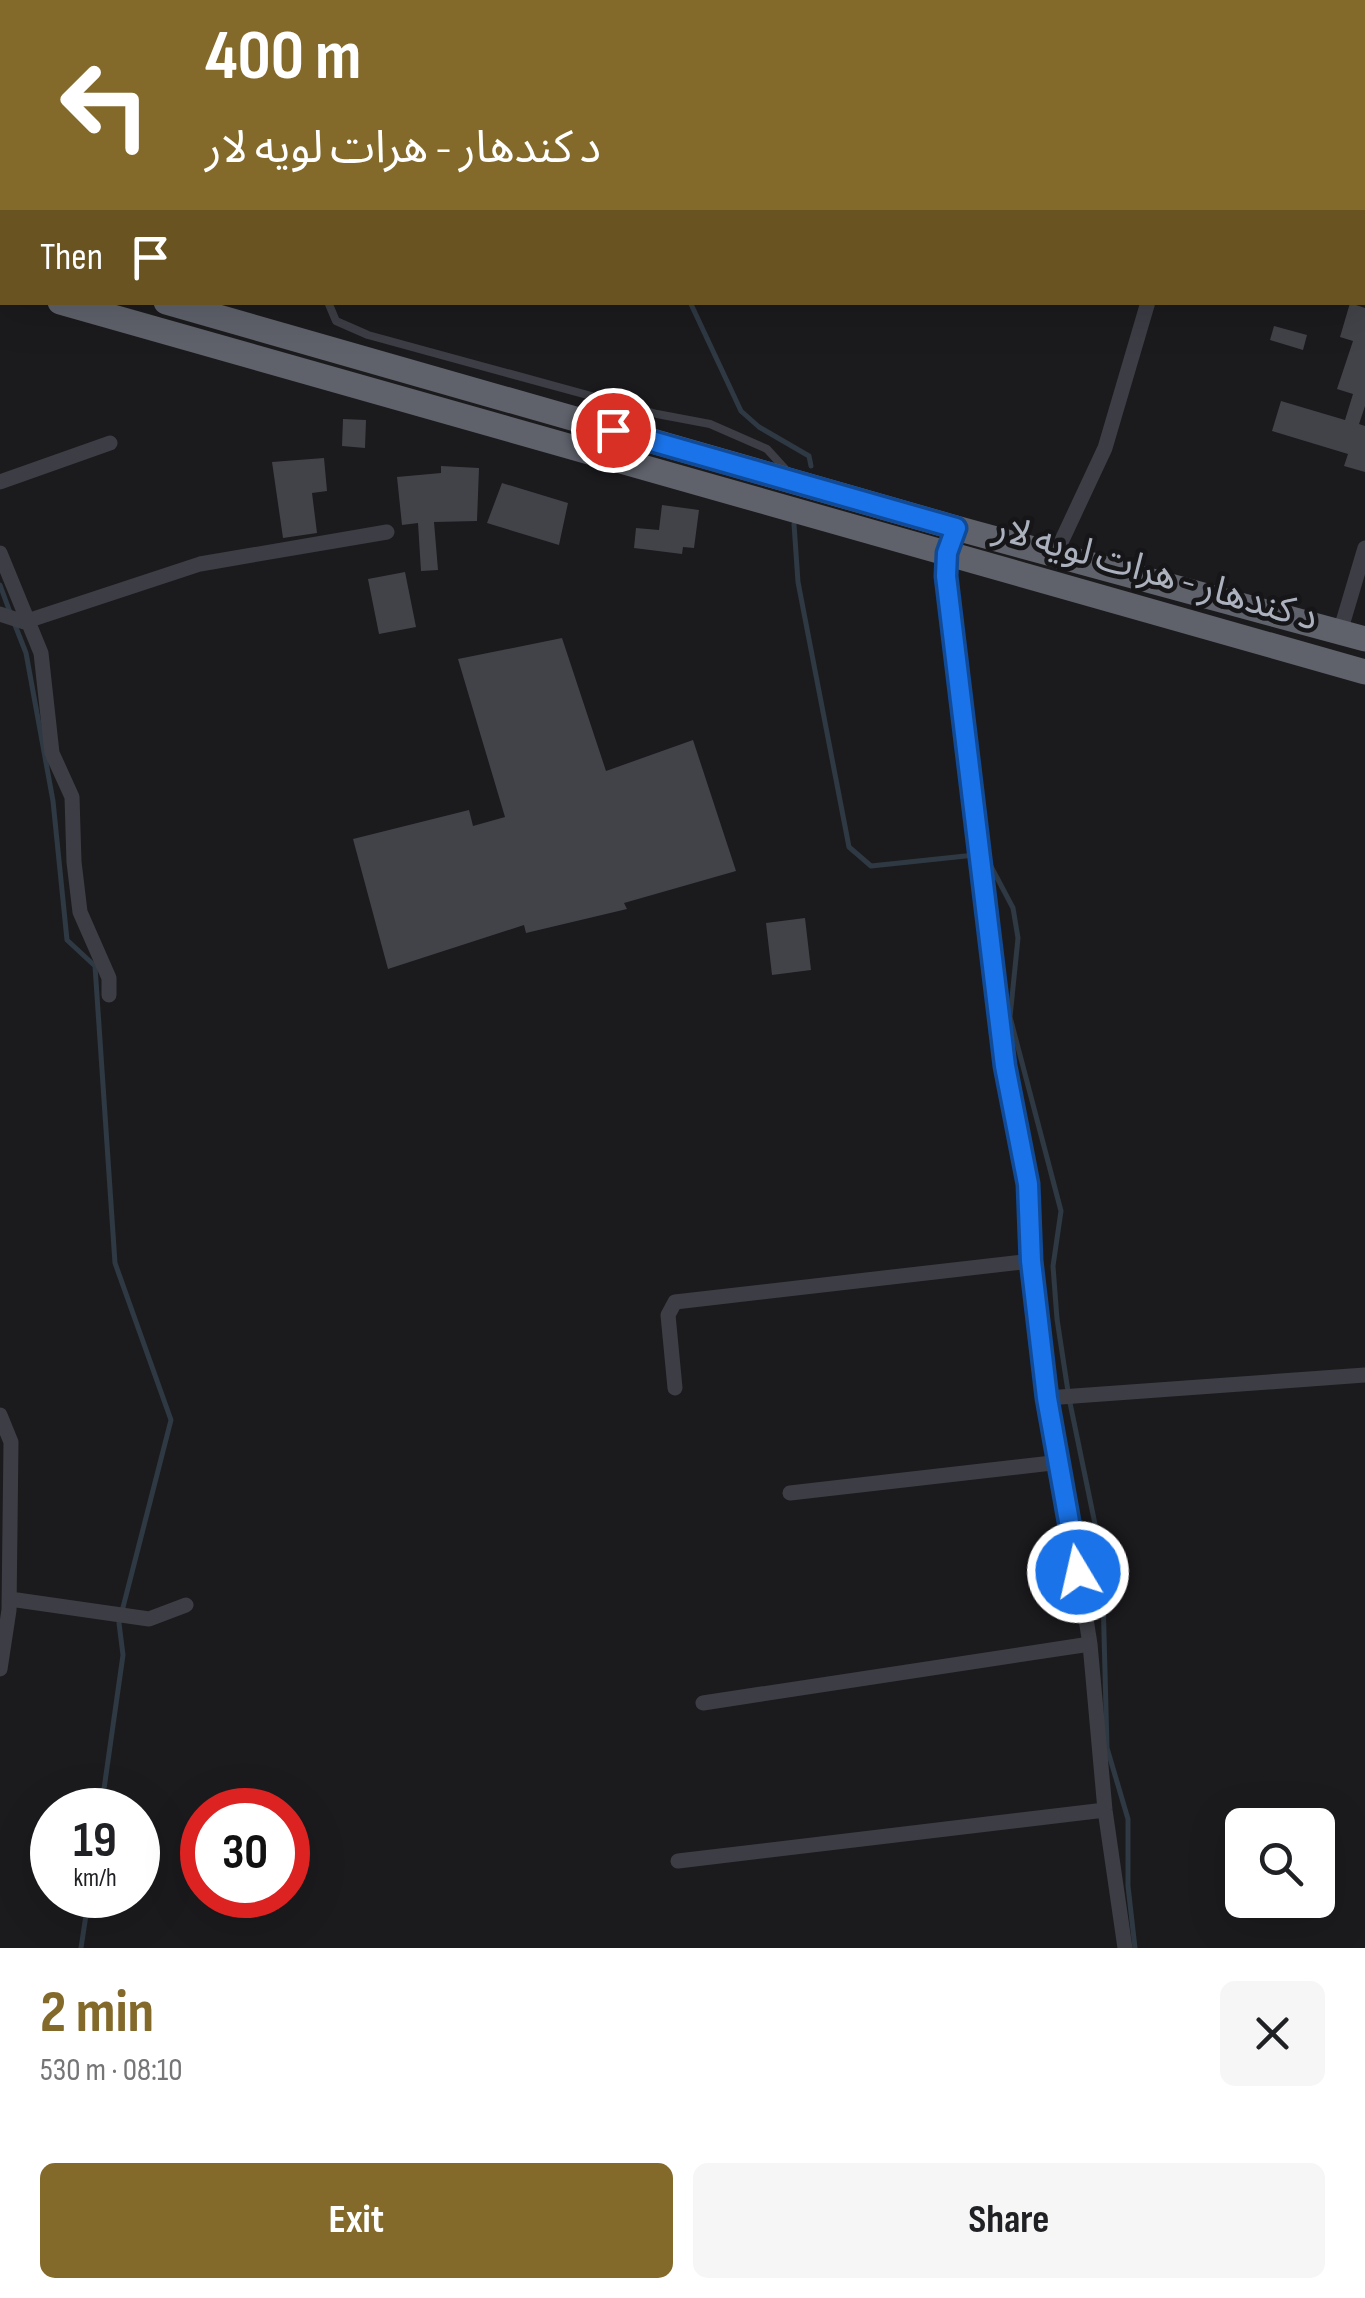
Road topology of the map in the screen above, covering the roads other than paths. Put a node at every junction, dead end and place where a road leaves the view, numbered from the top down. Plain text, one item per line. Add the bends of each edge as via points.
1 (70, 305) edge
2 (176, 305) edge
3 (329, 305) edge
4 (1147, 305) edge
5 (317, 346) junction
6 (311, 374) junction
7 (110, 443) dead end
8 (0, 482) edge
9 (798, 483) junction
10 (956, 528) junction
11 (386, 532) dead end
12 (1365, 548) edge
13 (0, 553) edge
14 (947, 553) junction
15 (1055, 555) junction
16 (3, 616) edge
17 (26, 621) junction
18 (1353, 635) edge
19 (1365, 672) edge
20 (108, 995) dead end
21 (1031, 1261) junction
22 (1365, 1375) edge
23 (675, 1388) dead end
24 (1060, 1397) junction
25 (0, 1415) edge
26 (1061, 1462) junction
27 (790, 1493) dead end
28 (10, 1598) junction
29 (186, 1605) dead end
30 (1090, 1644) junction
31 (0, 1669) edge
32 (703, 1703) dead end
33 (1105, 1810) junction
34 (678, 1861) dead end
35 (1125, 1948) edge

1 - 6 highway, د کندهار - هرات لويه لار
2 - 5 highway, د کندهار - هرات لويه لار
3 - 9 lane via 336,322 368,335 710,424 767,449
4 - 15 street via 1104,448
5 - 6 highway
5 - 9 highway, د کندهار - هرات لويه لار
6 - 14 highway, د کندهار - هرات لويه لار
7 - 8 street
9 - 10 highway, د کندهار - هرات لويه لار
10 - 14 highway
10 - 15 highway, د کندهار - هرات لويه لار
11 - 17 street via 200,564
12 - 18 street
13 - 17 street
14 - 19 highway, د کندهار - هرات لويه لار
14 - 21 street via 1005,1066 1028,1184
15 - 18 highway, د کندهار - هرات لويه لار
16 - 17 street
17 - 20 street via 40,653 52,753 72,797 80,912 108,978
21 - 23 street via 675,1302 668,1315
21 - 24 street
22 - 24 street
24 - 26 street
25 - 28 street via 10,1442
26 - 27 street
26 - 30 street
28 - 29 street via 149,1619
28 - 31 street
30 - 32 street
30 - 33 street
33 - 34 street
33 - 35 street

